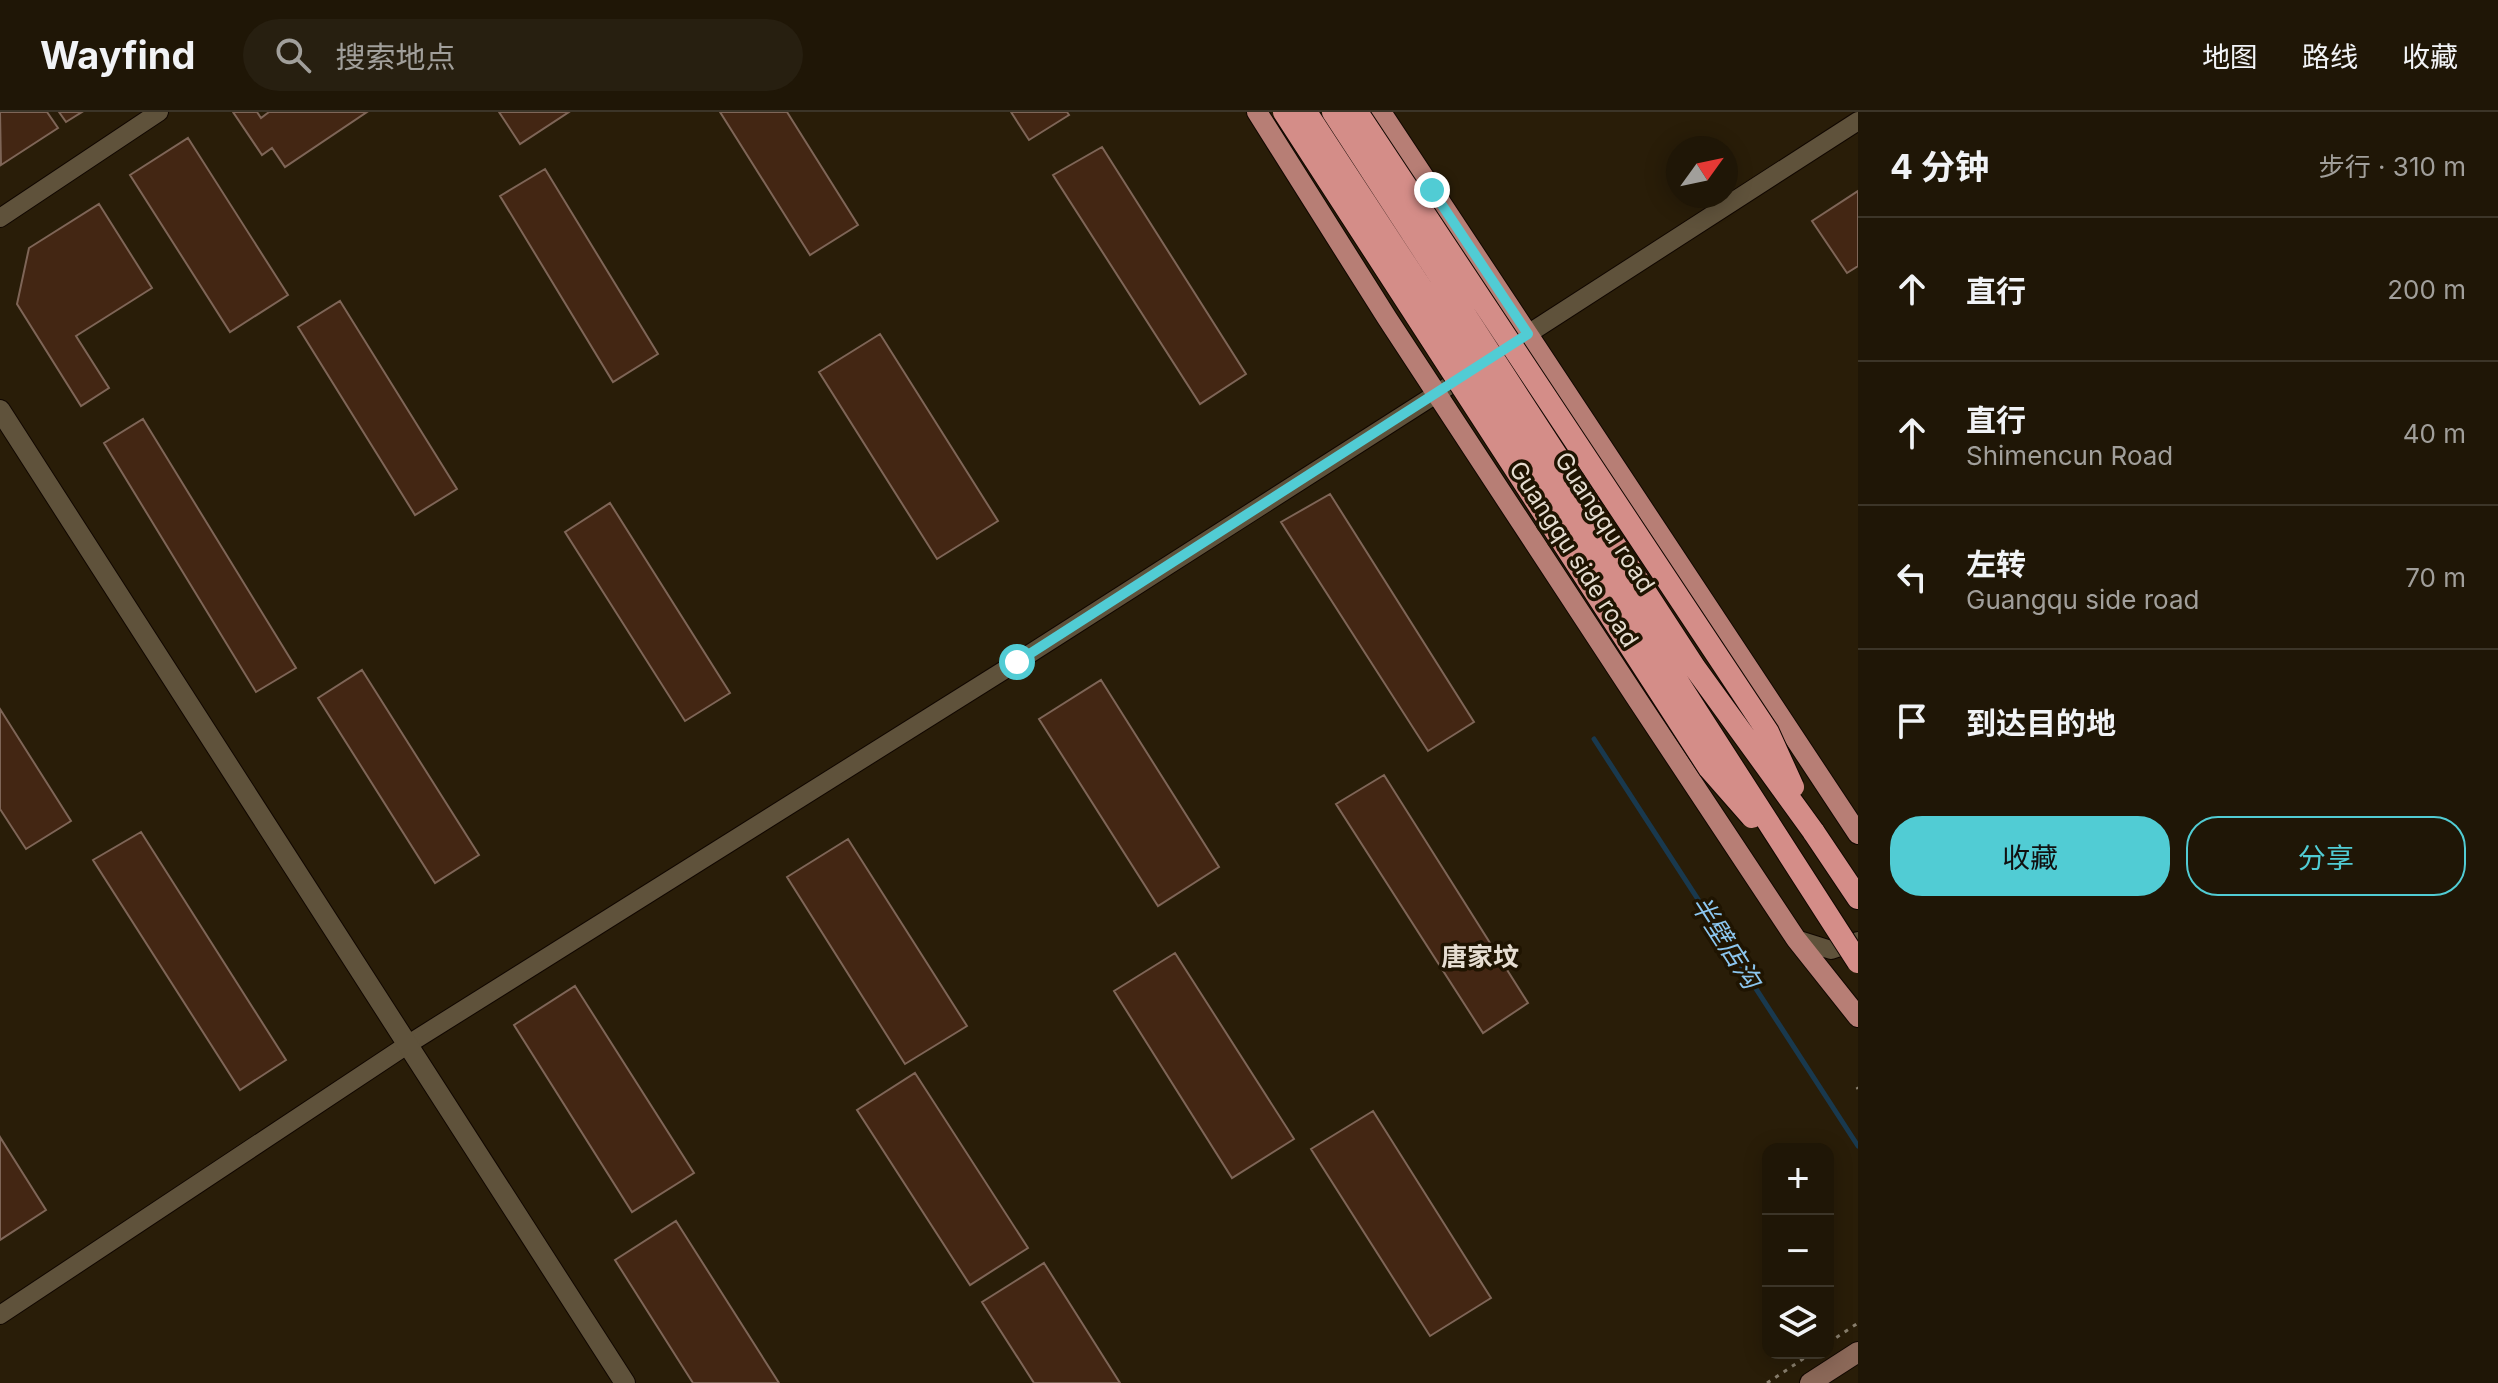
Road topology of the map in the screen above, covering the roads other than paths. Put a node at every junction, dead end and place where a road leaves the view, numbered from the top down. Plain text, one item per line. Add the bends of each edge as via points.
1 (159, 112) edge
2 (1257, 112) edge
3 (1284, 112) edge
4 (1306, 112) edge
5 (1333, 112) edge
6 (1357, 112) edge
7 (1381, 112) edge
8 (1858, 121) edge
9 (1432, 190) junction
10 (0, 218) edge
11 (1340, 243) junction
12 (1528, 334) junction
13 (1438, 394) junction
14 (0, 410) edge
15 (1622, 477) junction
16 (1532, 537) junction
17 (1813, 831) junction
18 (1858, 834) edge
19 (1803, 876) junction
20 (1858, 898) edge
21 (1796, 939) junction
22 (1858, 941) edge
23 (1858, 962) edge
24 (1858, 1017) edge
25 (407, 1045) junction
26 (0, 1315) edge
27 (1858, 1352) edge
28 (625, 1383) edge
29 (1810, 1383) edge

1 - 10 street
2 - 11 main road, Guangqu side road
3 - 19 highway, bridge via 1709,768
4 - 19 highway, Guangqu road, bridge
5 - 17 highway, Guangqu road, bridge via 1695,668
6 - 17 highway, bridge via 1768,732
7 - 9 main road
8 - 12 street
9 - 11 street via 1418,225 1385,250 1362,251
9 - 12 main road
11 - 13 main road, Guangqu side road
12 - 13 street
12 - 15 main road
13 - 16 main road, Guangqu side road
13 - 25 street
14 - 25 street
15 - 16 street via 1554,473 1539,492
15 - 18 main road
16 - 21 main road, Guangqu side road
17 - 20 highway, Guangqu road
19 - 23 highway, Guangqu road, bridge
21 - 22 street via 1831,950
21 - 24 main road, Guangqu side road
25 - 26 street
25 - 28 street
27 - 29 main road

